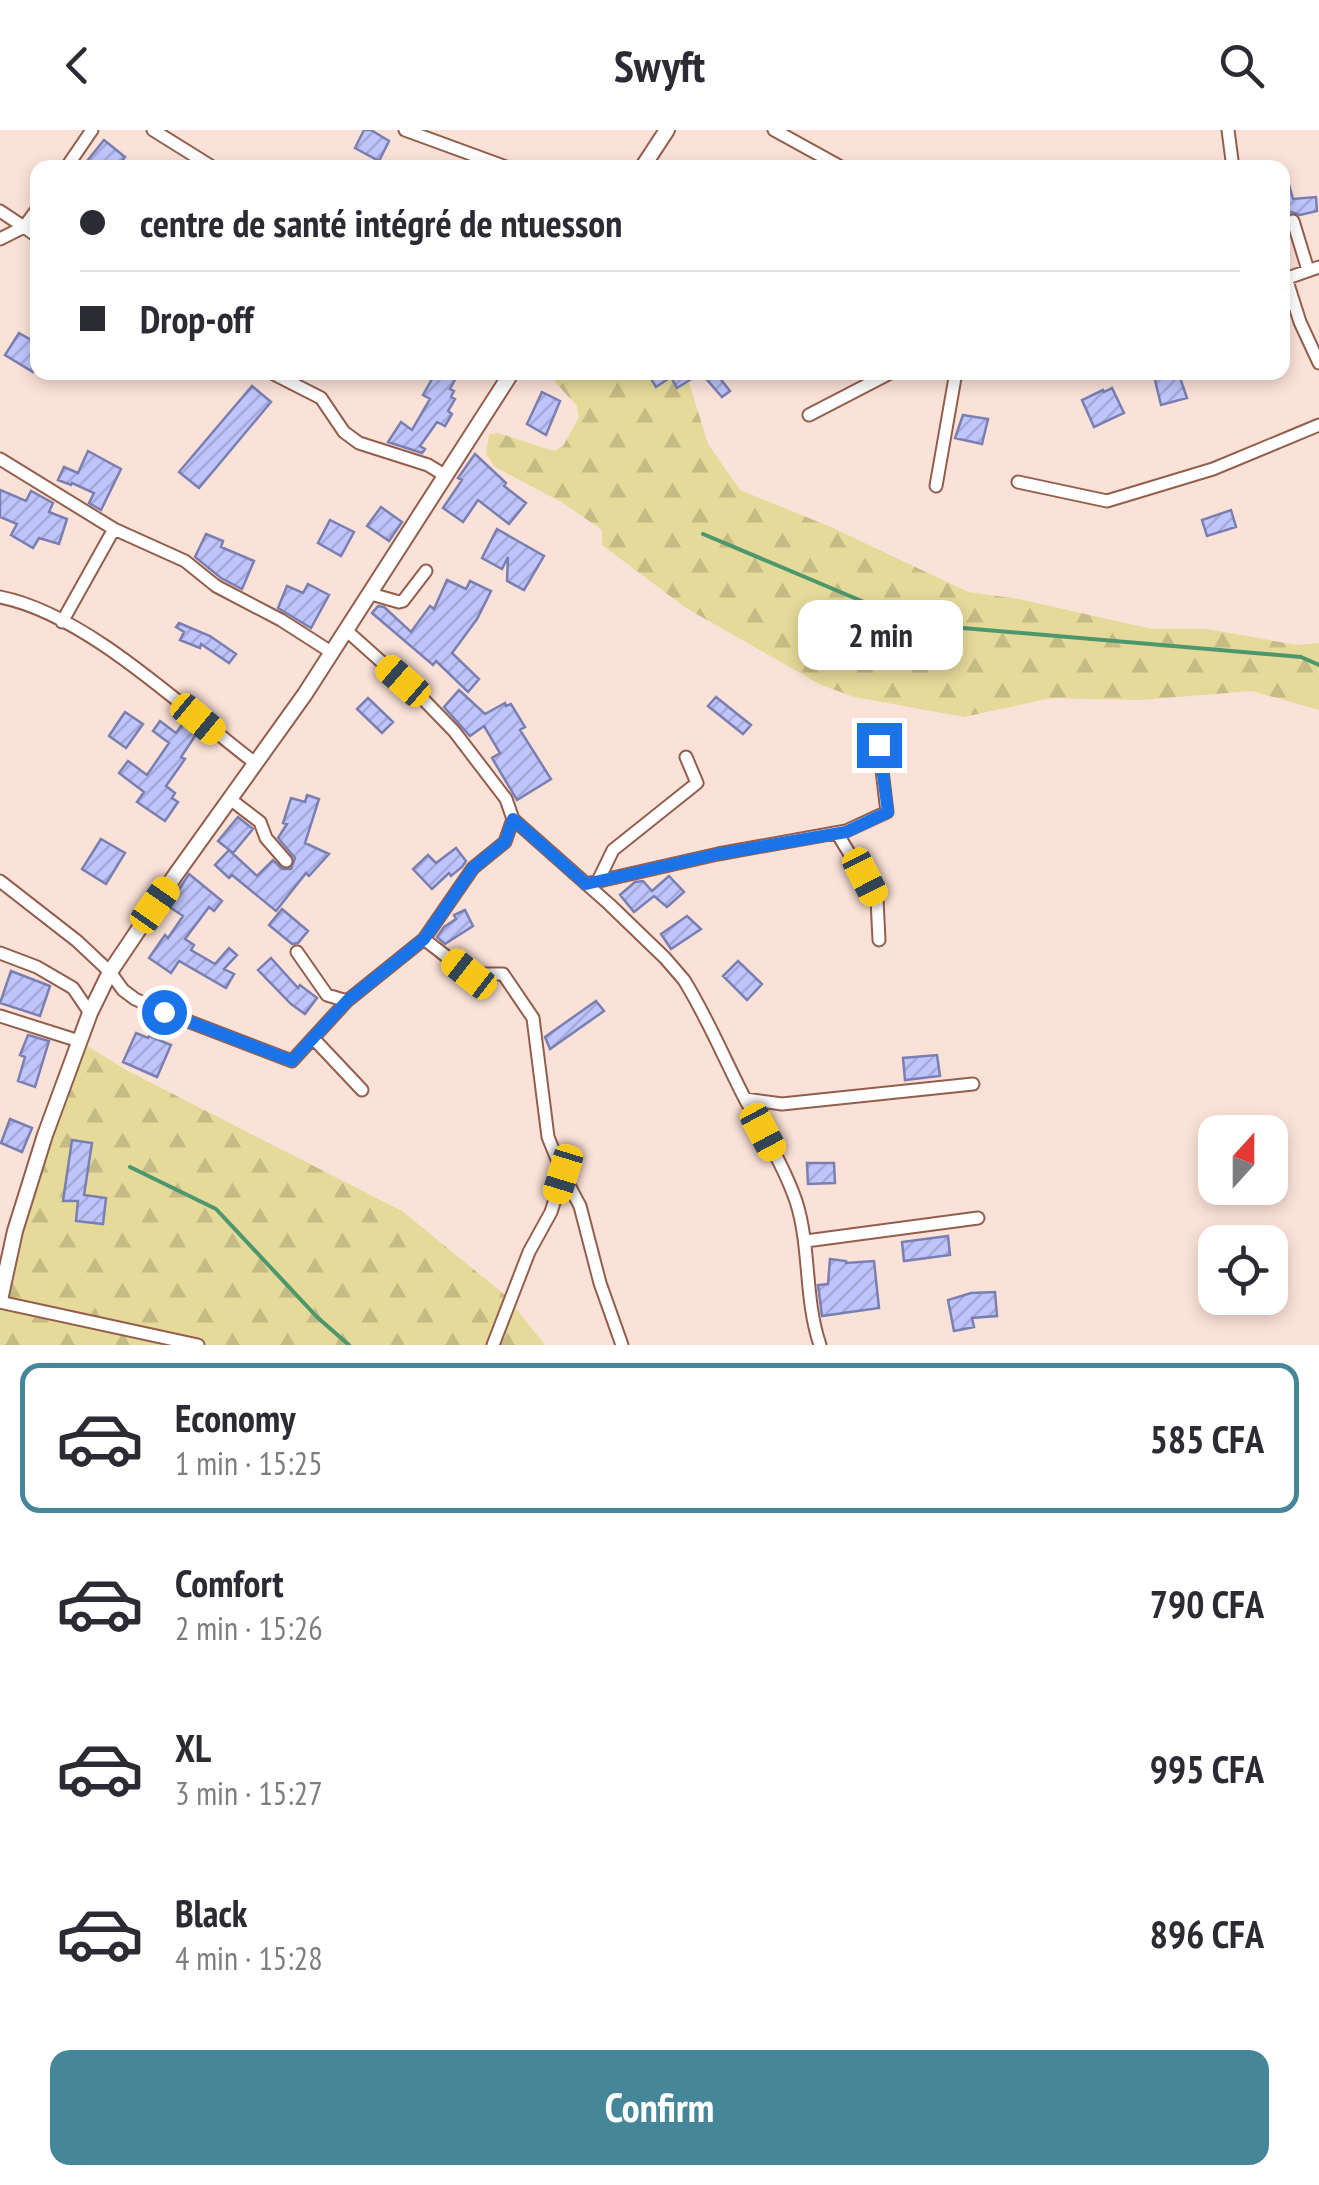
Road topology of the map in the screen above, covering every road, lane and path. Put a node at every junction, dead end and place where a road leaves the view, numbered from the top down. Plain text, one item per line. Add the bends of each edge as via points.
1 (92, 130) edge
2 (153, 130) edge
3 (405, 130) edge
4 (667, 130) edge
5 (774, 130) edge
6 (1228, 130) edge
7 (71, 160) edge
8 (201, 160) edge
9 (486, 160) edge
10 (647, 160) edge
11 (828, 160) edge
12 (1232, 160) edge
13 (0, 210) edge
14 (30, 219) edge
15 (1293, 221) dead end
16 (24, 227) junction
17 (30, 231) edge
18 (0, 239) edge
19 (1314, 268) edge
20 (1290, 277) edge
21 (1290, 295) edge
22 (1319, 363) edge
23 (286, 380) edge
24 (507, 380) edge
25 (877, 380) edge
26 (955, 380) edge
27 (809, 416) dead end
28 (1319, 426) edge
29 (0, 459) edge
30 (446, 476) junction
31 (1018, 482) dead end
32 (936, 486) dead end
33 (114, 530) junction
34 (426, 570) dead end
35 (371, 594) junction
36 (0, 597) edge
37 (62, 622) junction
38 (347, 630) junction
39 (331, 652) junction
40 (879, 745) dead end
41 (686, 757) dead end
42 (255, 763) junction
43 (230, 799) junction
44 (513, 819) junction
45 (837, 833) junction
46 (286, 861) dead end
47 (0, 881) edge
48 (592, 882) junction
49 (424, 939) junction
50 (878, 940) dead end
51 (296, 952) dead end
52 (0, 953) edge
53 (110, 972) junction
54 (347, 1001) junction
55 (90, 1013) junction
56 (0, 1016) edge
57 (313, 1038) junction
58 (80, 1041) junction
59 (973, 1084) dead end
60 (362, 1090) dead end
61 (746, 1100) junction
62 (563, 1174) junction
63 (978, 1218) dead end
64 (806, 1240) junction
65 (0, 1301) edge
66 (198, 1345) edge
67 (493, 1345) edge
68 (622, 1345) edge
69 (820, 1345) edge

1 - 7 street
2 - 8 street
3 - 9 street
4 - 10 street
5 - 11 street
6 - 12 street
13 - 16 street
14 - 16 street
15 - 19 street
16 - 17 street
16 - 18 street
19 - 20 street
21 - 22 street
23 - 30 street via 321,398 360,443
24 - 30 street
25 - 27 street
26 - 32 street
28 - 31 street via 1213,469 1107,501
29 - 33 street
30 - 35 street
33 - 37 street
33 - 39 street via 186,561 210,582
34 - 35 street via 399,602
35 - 38 street
36 - 37 street
37 - 42 street via 147,677
38 - 39 street
38 - 44 street via 454,731 506,799
39 - 42 street
40 - 45 street via 888,812
41 - 48 street via 697,783 613,850
42 - 43 street
43 - 46 street via 260,822
43 - 53 street
44 - 48 street
44 - 49 street via 505,842 473,868
45 - 48 street
45 - 50 street via 877,899
47 - 53 street
48 - 61 street via 684,980
49 - 54 street
49 - 62 street via 469,974 503,974 532,1018 548,1137
51 - 54 street via 327,994
52 - 55 street via 73,988
53 - 55 street
53 - 57 street via 135,999 292,1061
54 - 57 street
55 - 58 street
56 - 58 street
57 - 60 street
58 - 65 street via 15,1231
59 - 61 street via 782,1104
61 - 64 street via 781,1164
62 - 67 street
62 - 68 street via 580,1206
63 - 64 street
64 - 69 street
65 - 66 street

